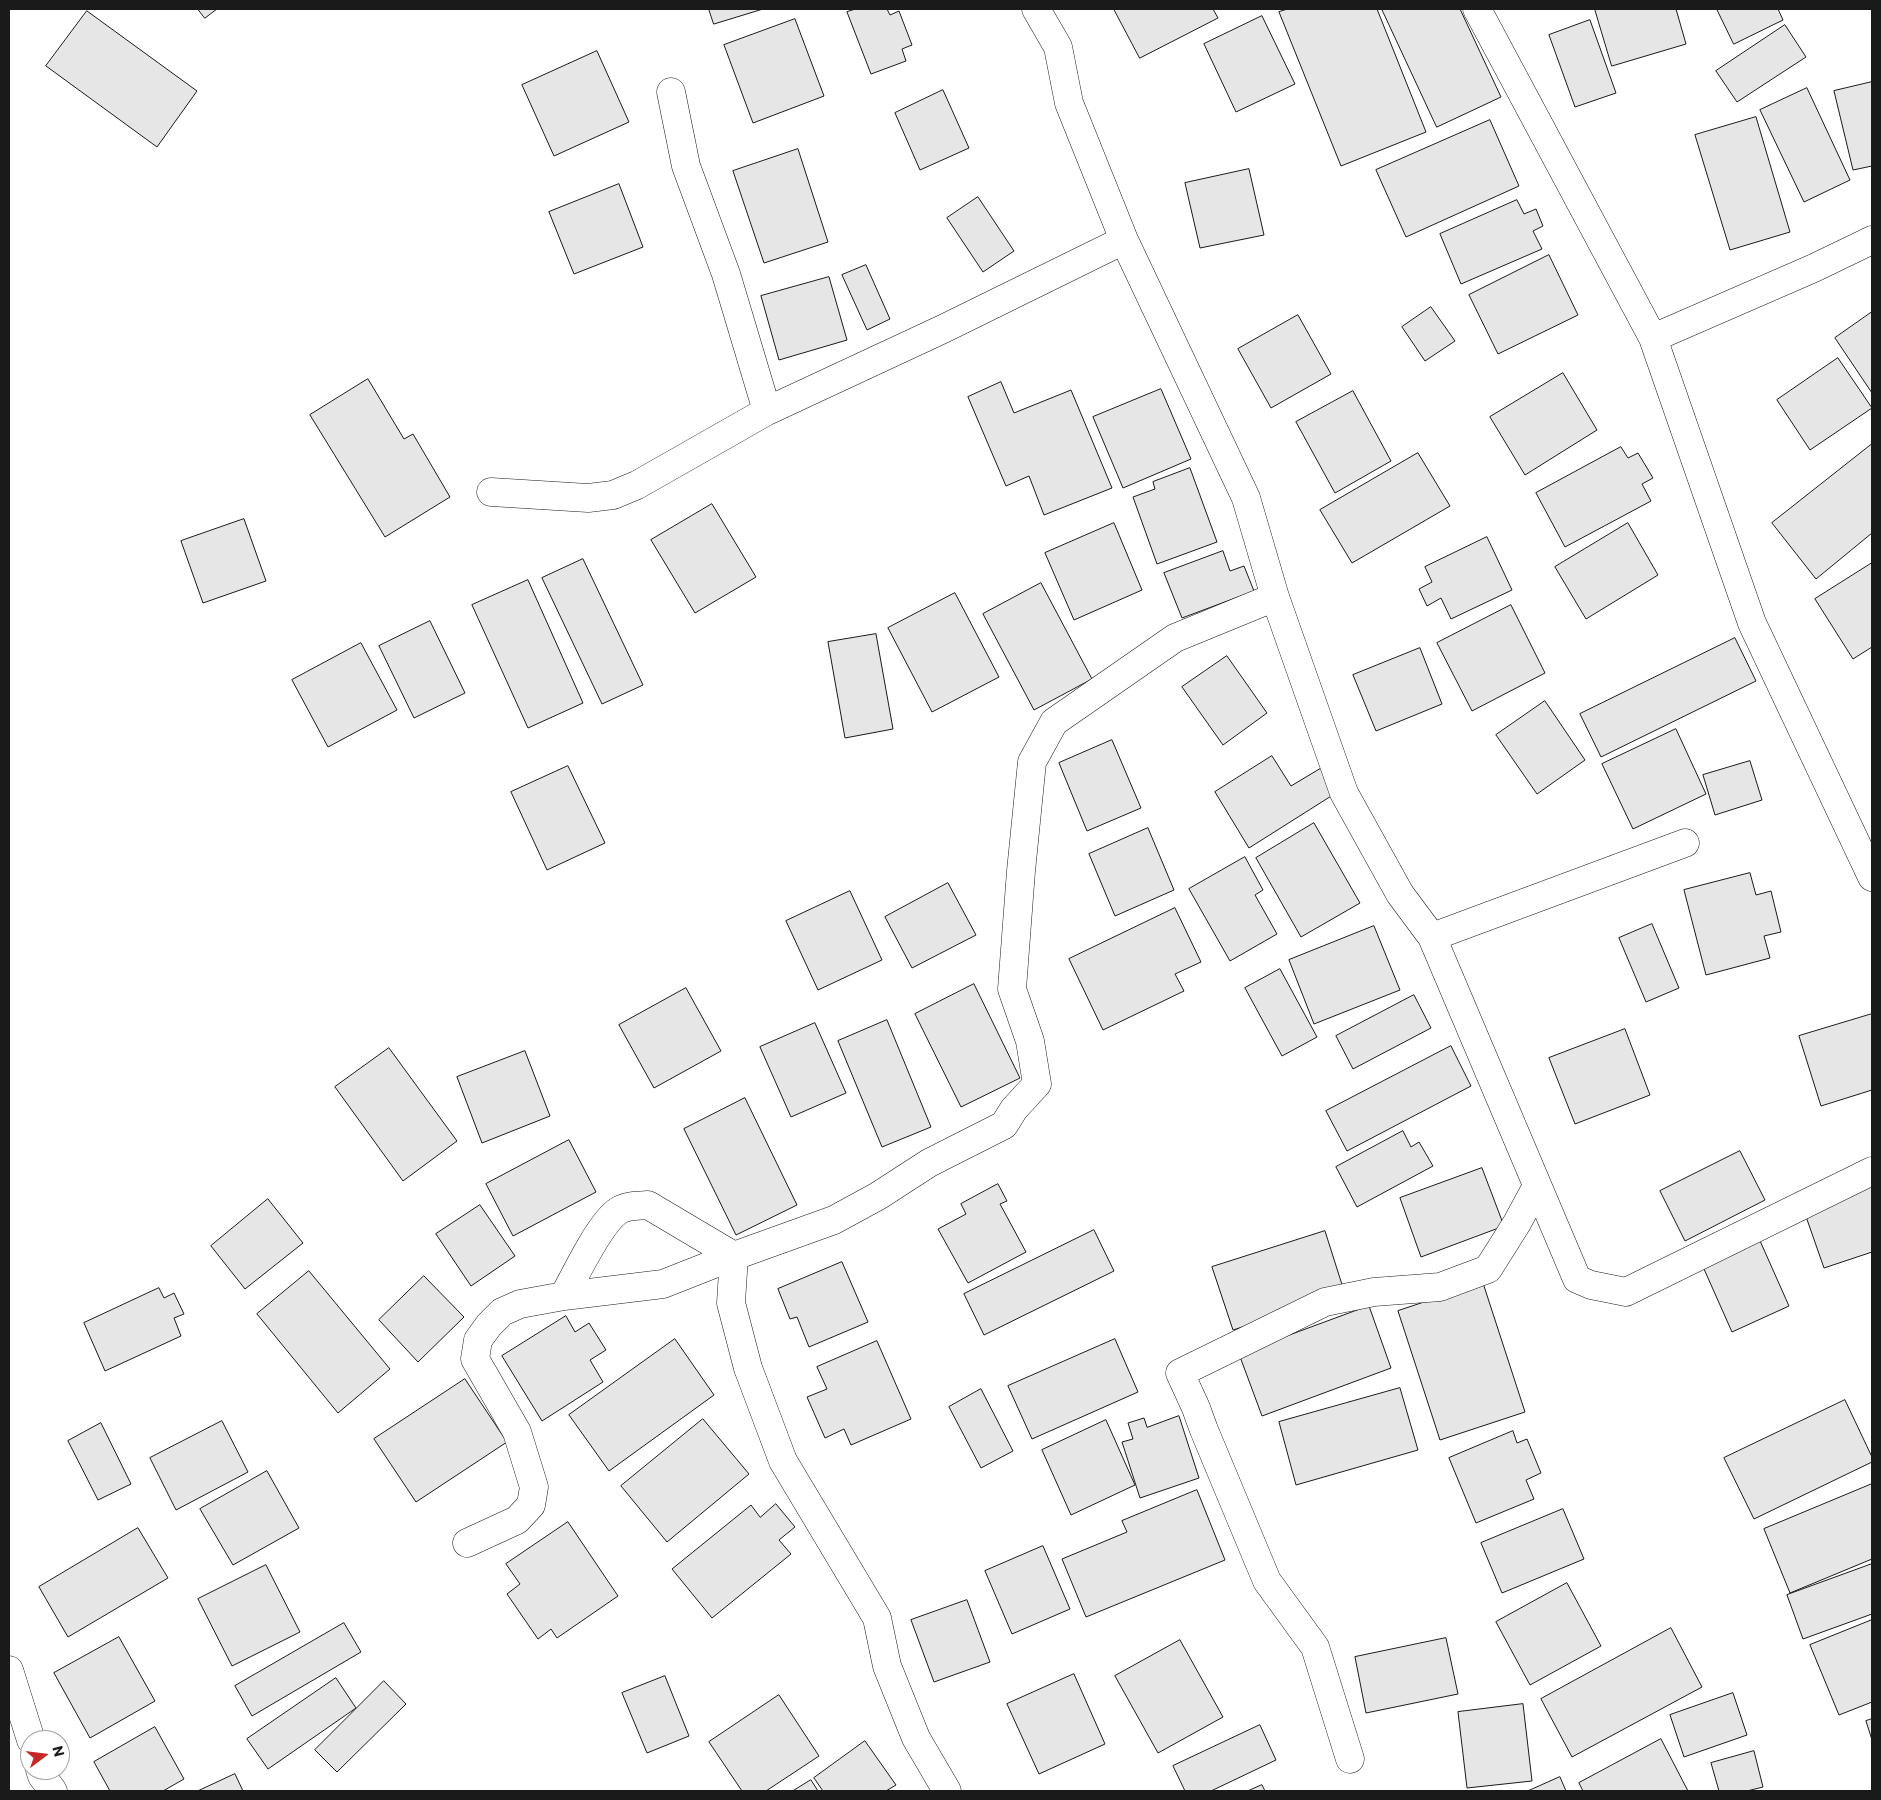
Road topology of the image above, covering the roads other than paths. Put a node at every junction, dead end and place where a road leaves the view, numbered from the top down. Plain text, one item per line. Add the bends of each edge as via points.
1 (1036, 9) edge
2 (1478, 9) edge
3 (671, 92) dead end
4 (1124, 240) junction
5 (1872, 240) edge
6 (1653, 338) junction
7 (767, 410) junction
8 (491, 492) dead end
9 (1275, 597) junction
10 (1684, 842) dead end
11 (1872, 877) edge
12 (1432, 937) junction
13 (1872, 1171) edge
14 (1536, 1186) junction
15 (734, 1256) junction
16 (564, 1296) junction
17 (467, 1543) dead end
18 (9, 1670) edge
19 (28, 1730) edge
20 (1350, 1758) dead end
21 (45, 1780) edge
22 (53, 1791) edge
23 (947, 1791) edge

1 - 4 street via 1058,47 1069,103
2 - 6 street
3 - 7 street via 686,166 726,274
4 - 7 street via 943,329
4 - 9 street via 1246,498
5 - 6 street
6 - 11 street via 1752,623
7 - 8 street via 637,485 612,495 588,498
9 - 12 street via 1344,793 1400,894
9 - 15 street via 1175,638 1054,722 1032,762 1012,989 1030,1041 1037,1084 1004,1125 929,1163 834,1220
10 - 12 street
12 - 14 street
13 - 14 street via 1626,1292 1577,1279
14 - 20 street via 1488,1269 1440,1287 1374,1292 1325,1302 1180,1373 1267,1581 1315,1648
15 - 16 street via 663,1284
15 - 16 street via 648,1205 633,1206 619,1210 606,1220
15 - 23 street via 731,1303 748,1368 783,1461 877,1618 887,1666 916,1738
16 - 17 street via 520,1304 502,1312 478,1340 475,1359 517,1432 534,1487 531,1505 517,1520
18 - 19 street
21 - 22 street

